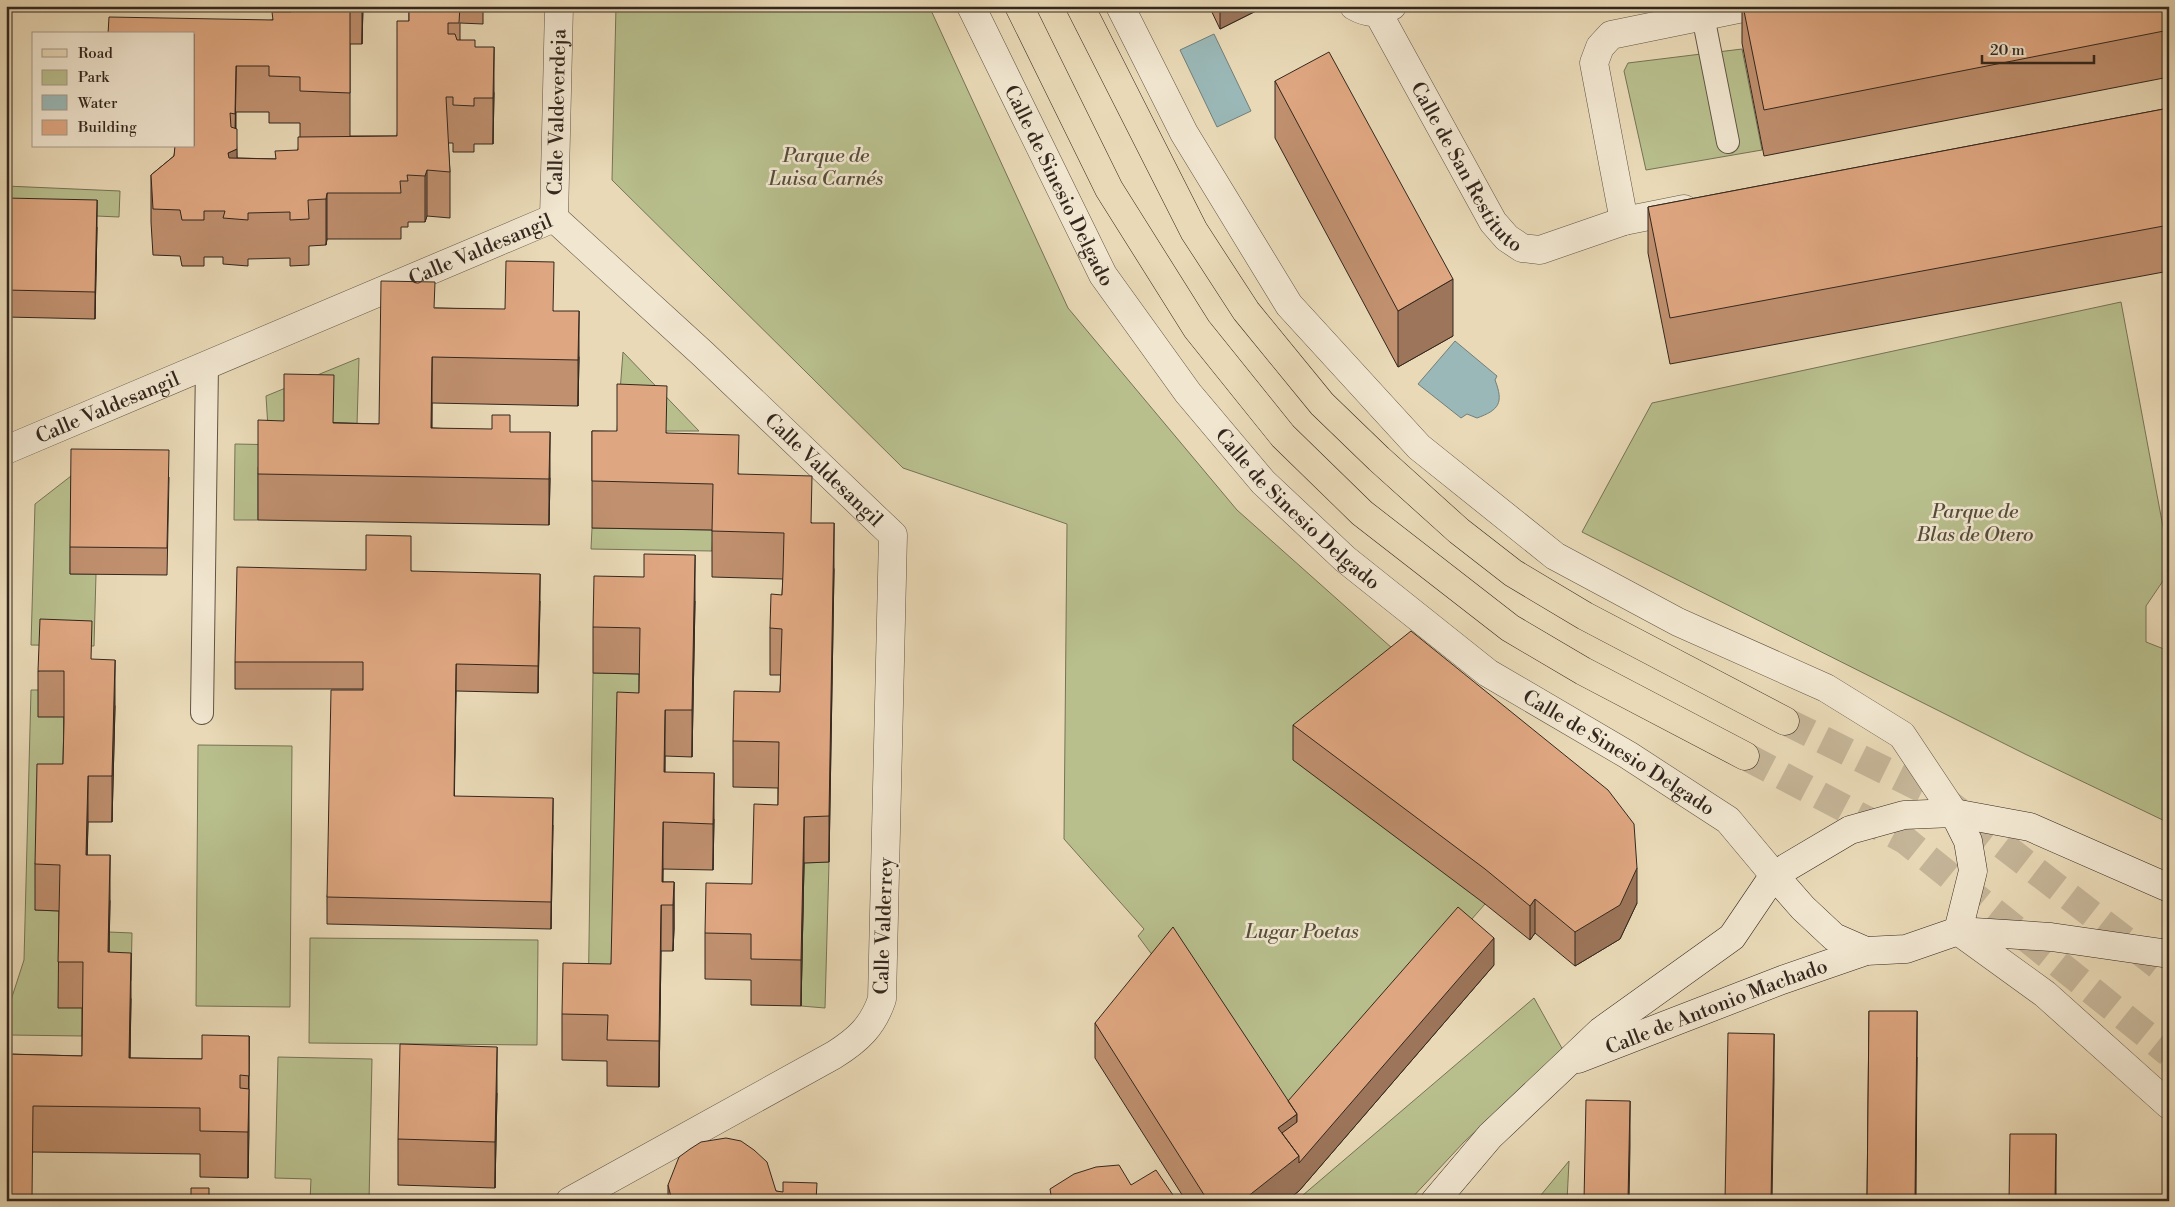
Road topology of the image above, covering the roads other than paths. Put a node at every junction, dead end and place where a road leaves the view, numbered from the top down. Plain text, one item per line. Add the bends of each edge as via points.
1 (560, 6) edge
2 (971, 6) edge
3 (1019, 6) edge
4 (1080, 6) edge
5 (1120, 6) edge
6 (1753, 6) edge
7 (1375, 9) edge
8 (1702, 16) junction
9 (1728, 142) dead end
10 (1712, 204) edge
11 (554, 218) junction
12 (1624, 220) junction
13 (207, 365) junction
14 (6, 450) edge
15 (893, 535) joint
16 (202, 713) dead end
17 (1786, 721) tunnel mouth
18 (1745, 756) tunnel mouth
19 (1954, 813) junction
20 (1774, 875) junction
21 (2169, 888) edge
22 (1958, 931) junction
23 (1866, 951) junction
24 (2169, 954) edge
25 (1567, 1063) junction
26 (2169, 1105) edge
27 (570, 1201) edge
28 (1435, 1201) edge

1 - 11 street, Calle Valdeverdeja
2 - 20 street, Calle de Sinesio Delgado via 1103,275 1188,393 1263,482 1345,559 1488,673 1628,755 1728,820
3 - 18 main road, Calle de Sinesio Delgado via 1109,189 1197,329 1283,436 1362,513 1510,628 1583,671
4 - 17 main road via 1194,231 1246,311 1322,404 1459,531 1513,572 1585,616
5 - 19 street via 1184,133 1288,305 1419,447 1555,556 1678,622 1826,688 1902,735
6 - 8 street
7 - 12 street, Calle de San Restituto via 1493,222 1507,238 1522,248 1540,250
8 - 9 lane
8 - 12 street via 1611,35 1600,47 1594,63
10 - 12 street, Calle de San Restituto
11 - 13 street, Calle Valdesangil
11 - 15 street, Calle Valdesangil
13 - 14 street, Calle Valdesangil
13 - 16 lane
15 - 27 street, Calle Valderrey via 882,999 876,1016 867,1030 834,1055
19 - 20 street, Calle de Antonio Machado via 1904,815 1850,830
19 - 21 street, Calle de Antonio Machado via 2030,827
19 - 22 street via 1968,841 1973,871
20 - 23 street, Calle de Antonio Machado via 1802,908 1834,937
20 - 25 street, Calle de Antonio Machado via 1732,938 1601,1031
22 - 23 street, Calle de Antonio Machado via 1906,949
22 - 24 street, Calle de Antonio Machado via 2052,937
22 - 26 street via 2045,994
23 - 25 street, Calle de Antonio Machado
25 - 28 street, Calle de Antonio Machado via 1490,1136

